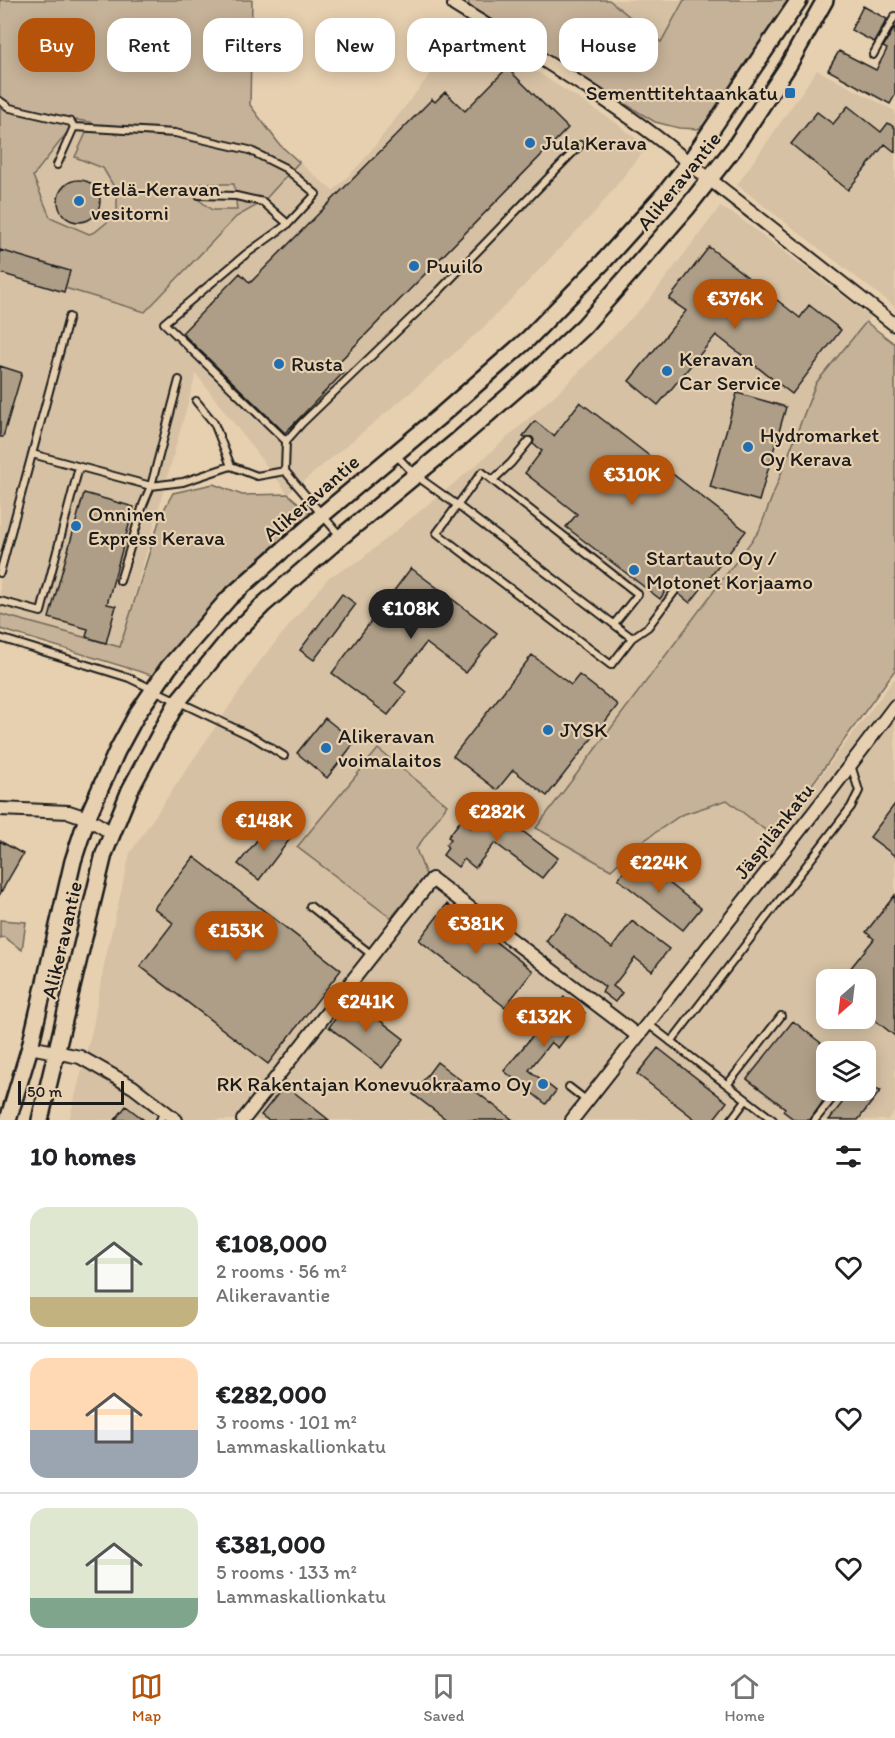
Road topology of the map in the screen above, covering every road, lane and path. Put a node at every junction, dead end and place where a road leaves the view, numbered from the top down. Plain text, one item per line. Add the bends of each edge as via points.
1 (799, 0) edge
2 (825, 0) edge
3 (453, 2) edge
4 (895, 16) edge
5 (873, 55) dead end
6 (0, 101) edge
7 (74, 127) junction
8 (580, 145) dead end
9 (689, 163) junction
10 (57, 165) dead end
11 (710, 179) junction
12 (199, 195) dead end
13 (288, 224) junction
14 (69, 317) dead end
15 (895, 325) edge
16 (178, 380) dead end
17 (196, 400) dead end
18 (286, 441) junction
19 (529, 441) dead end
20 (395, 453) junction
21 (32, 454) junction
22 (79, 466) junction
23 (231, 466) junction
24 (285, 471) junction
25 (415, 476) junction
26 (493, 480) junction
27 (151, 486) junction
28 (457, 505) junction
29 (321, 516) junction
30 (341, 537) junction
31 (0, 573) edge
32 (120, 581) dead end
33 (675, 591) dead end
34 (0, 601) edge
35 (614, 624) junction
36 (0, 638) edge
37 (632, 638) junction
38 (153, 689) junction
39 (178, 701) junction
40 (895, 706) edge
41 (284, 756) dead end
42 (851, 764) junction
43 (0, 809) edge
44 (87, 818) junction
45 (112, 832) junction
46 (310, 906) dead end
47 (372, 955) junction
48 (781, 1016) dead end
49 (647, 1024) junction
50 (638, 1036) junction
51 (671, 1042) junction
52 (30, 1047) junction
53 (56, 1051) junction
54 (727, 1084) junction
55 (569, 1086) dead end
56 (746, 1100) junction
57 (587, 1101) junction
58 (830, 1101) edge
59 (162, 1116) edge
60 (8, 1120) edge
61 (40, 1120) edge
62 (176, 1120) edge
63 (243, 1120) edge
64 (572, 1120) edge
65 (731, 1120) edge
66 (773, 1120) edge
67 (815, 1120) edge

1 - 9 street, Alikeravantie
2 - 11 street, Alikeravantie via 788,66
3 - 9 street via 660,138
4 - 5 lane
6 - 7 lane via 10,108 71,122
7 - 10 lane
7 - 13 lane via 175,133 249,150 285,168 316,194
8 - 18 lane
9 - 11 street
9 - 20 street, Alikeravantie via 623,241 528,339
11 - 15 street
11 - 25 street, Alikeravantie via 584,326
12 - 13 lane via 236,196 263,202
13 - 18 lane via 246,254 164,324
14 - 21 lane
16 - 27 lane
17 - 23 lane via 214,423
18 - 24 lane
19 - 26 lane
20 - 25 lane
20 - 29 street, Alikeravantie
21 - 22 lane
21 - 31 lane
22 - 27 lane
22 - 34 lane via 41,612
23 - 24 lane via 257,476
23 - 27 lane via 183,482
24 - 29 lane
25 - 28 lane
25 - 30 street, Alikeravantie
26 - 28 lane via 482,472
26 - 35 lane via 638,594
27 - 32 lane
28 - 35 lane
28 - 37 lane via 437,533 611,665
29 - 30 lane
29 - 38 street, Alikeravantie via 229,598
30 - 39 street, Alikeravantie via 230,638
33 - 37 lane via 648,627
35 - 37 lane
36 - 38 lane
38 - 39 lane
38 - 44 street, Alikeravantie via 117,751
39 - 41 lane
39 - 45 street, Alikeravantie
40 - 42 street, Jäspilänkatu
42 - 49 street, Jäspilänkatu
42 - 51 lane via 859,791 851,807
43 - 44 street via 69,812
44 - 45 street
44 - 52 street, Alikeravantie via 70,872
45 - 53 street, Alikeravantie
46 - 47 lane
47 - 50 street via 432,879
47 - 63 street
48 - 54 lane
49 - 50 street, Jäspilänkatu
49 - 51 lane
50 - 57 street, Jäspilänkatu
51 - 54 lane
52 - 53 street
52 - 60 street, Alikeravantie
53 - 59 street via 80,1057 133,1087
53 - 61 street, Alikeravantie
54 - 56 lane
55 - 57 lane
56 - 65 lane
56 - 66 lane
57 - 64 street, Jäspilänkatu
58 - 67 lane
59 - 62 street

